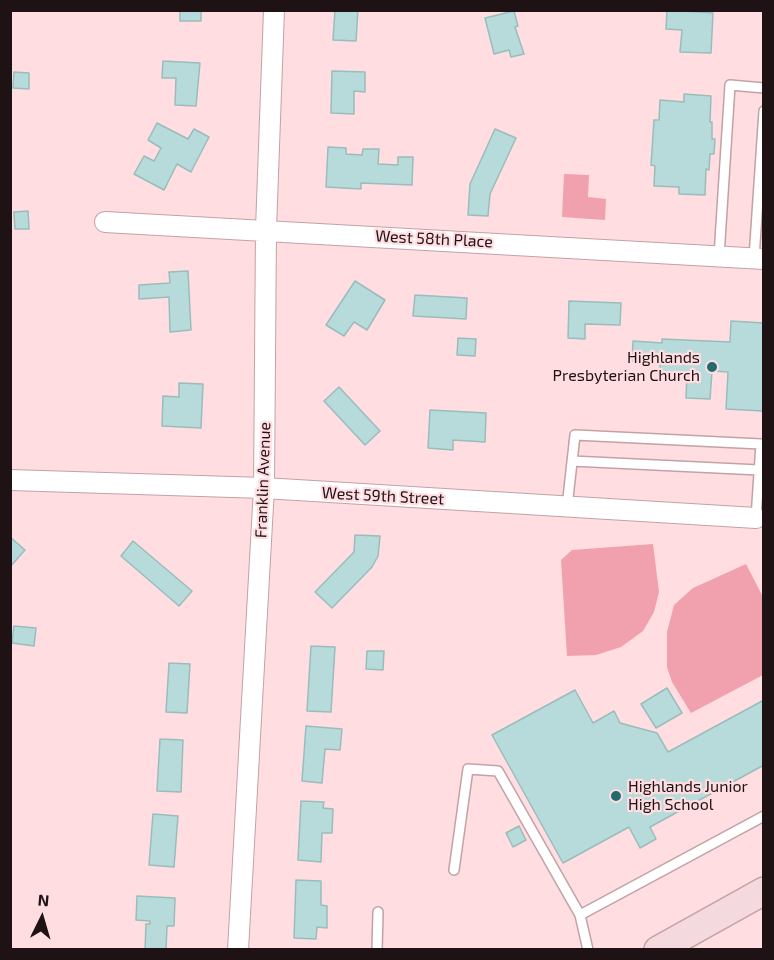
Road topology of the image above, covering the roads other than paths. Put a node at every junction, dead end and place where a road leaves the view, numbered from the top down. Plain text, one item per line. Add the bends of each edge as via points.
1 (274, 10) edge
2 (764, 88) edge
3 (764, 111) edge
4 (105, 222) dead end
5 (266, 229) junction
6 (719, 256) junction
7 (758, 259) edge
8 (762, 442) edge
9 (572, 461) junction
10 (759, 470) junction
11 (10, 480) edge
12 (264, 488) junction
13 (567, 507) junction
14 (760, 518) edge
15 (764, 816) edge
16 (454, 870) dead end
17 (764, 891) edge
18 (378, 912) dead end
19 (580, 915) junction
20 (238, 950) edge
21 (377, 950) edge
22 (588, 950) edge
23 (658, 950) edge

1 - 5 street, Franklin Avenue
2 - 6 lane via 730,85
3 - 7 lane
4 - 5 street, West 58th Place
5 - 6 street, West 58th Place
5 - 12 street, Franklin Avenue
6 - 7 street, West 58th Place
8 - 9 lane via 575,435
8 - 10 lane
9 - 10 lane
9 - 13 lane
10 - 14 lane
11 - 12 street, West 59th Street
12 - 13 street, West 59th Street
12 - 20 street, Franklin Avenue
13 - 14 street, West 59th Street
15 - 19 lane
16 - 19 lane via 468,769 498,771
17 - 23 main road
18 - 21 lane
19 - 22 lane

